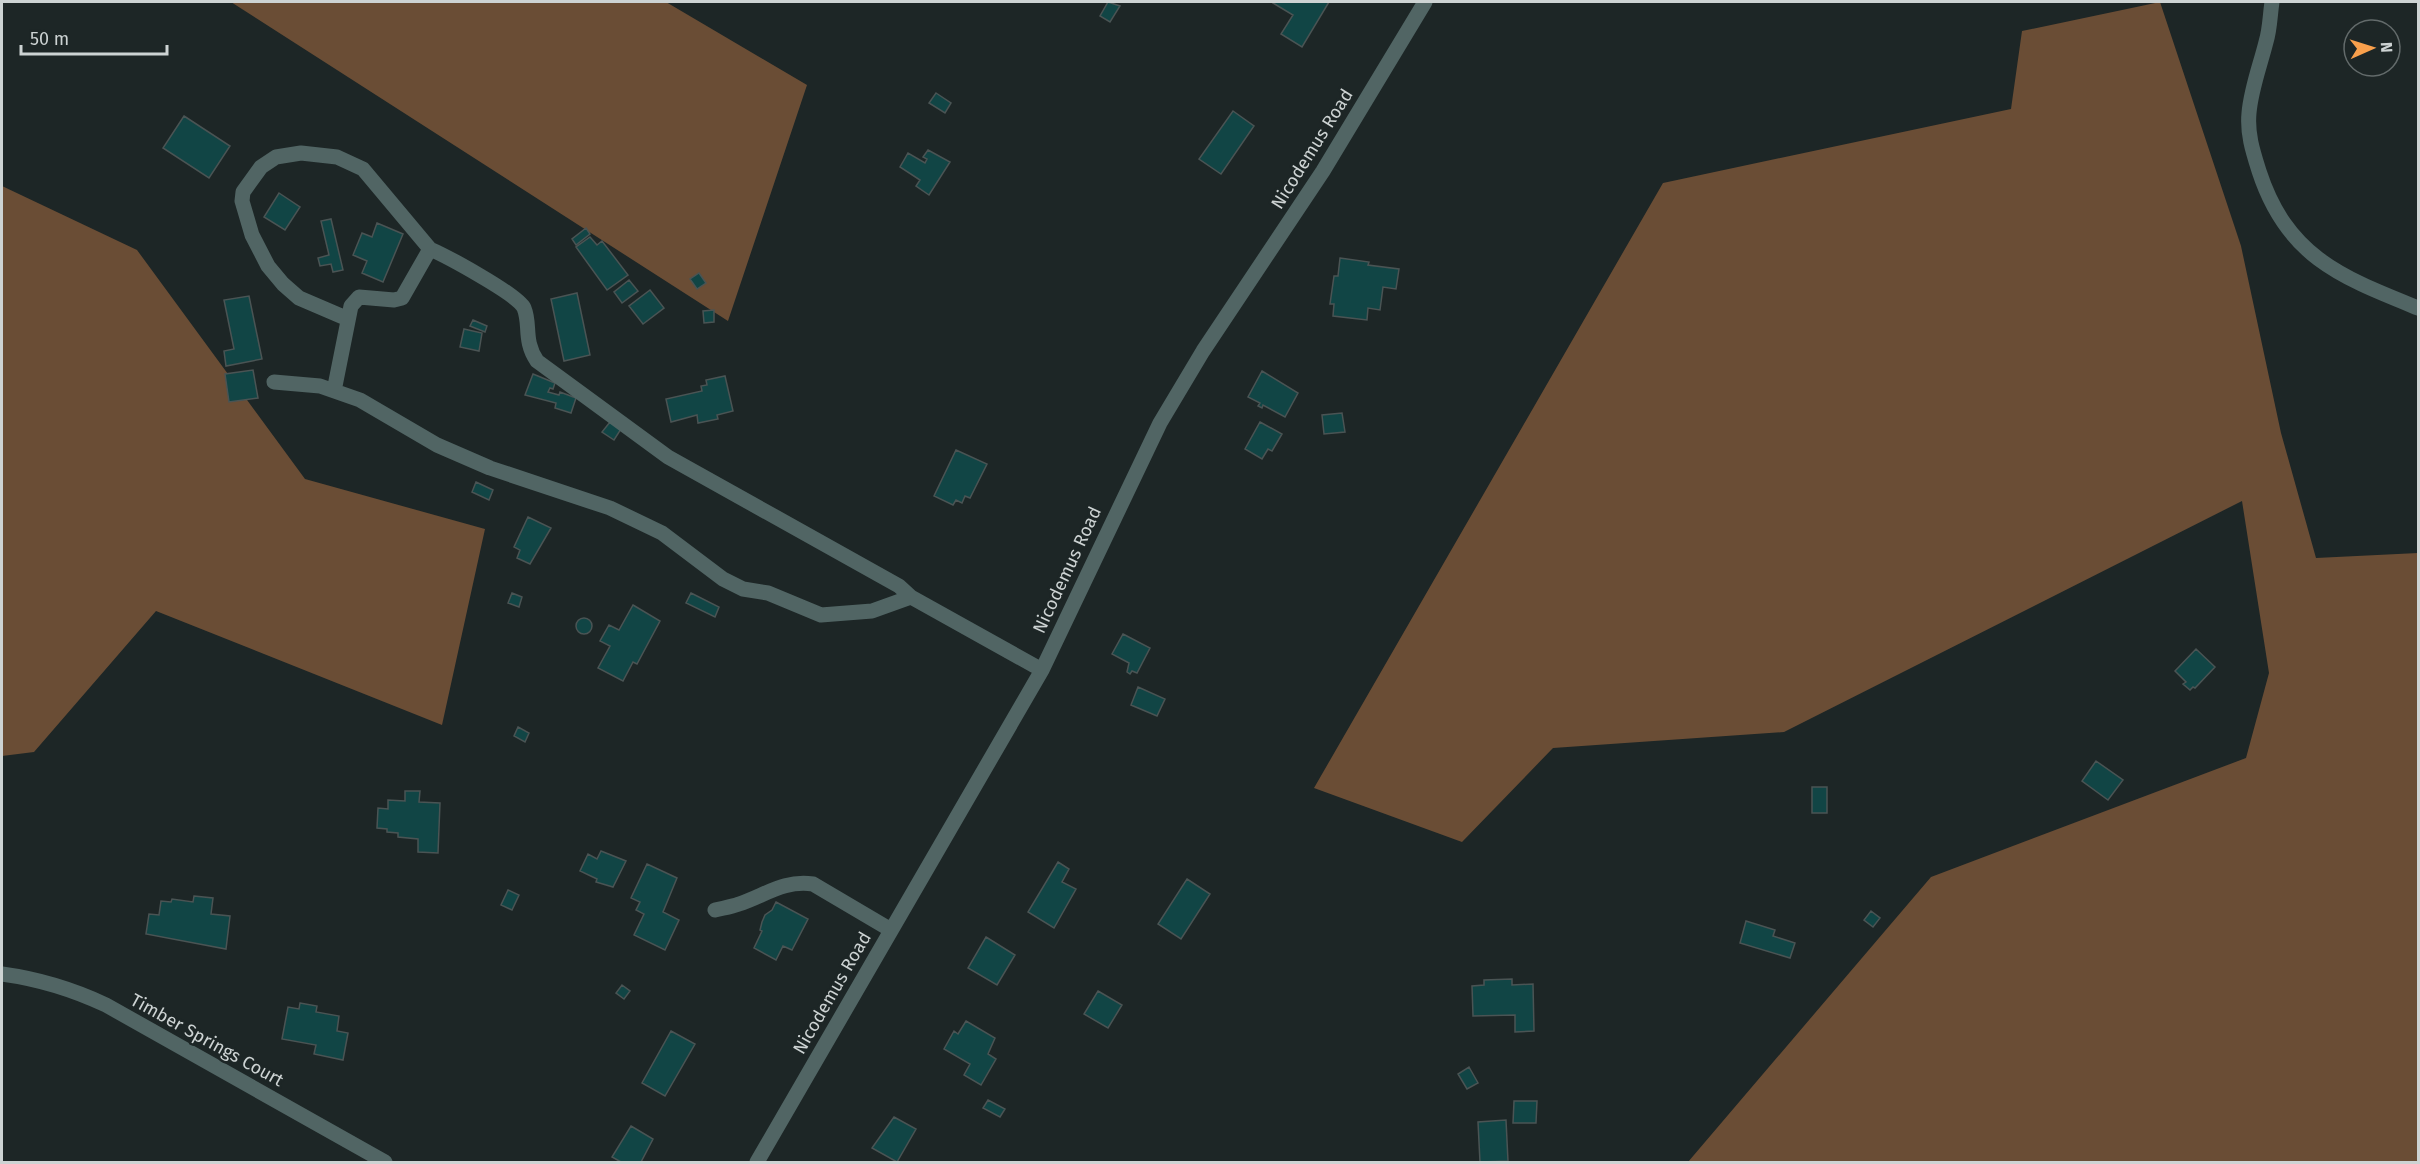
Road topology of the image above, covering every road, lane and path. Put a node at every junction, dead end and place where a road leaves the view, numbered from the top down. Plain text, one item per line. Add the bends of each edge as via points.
1 (1425, 2) edge
2 (2272, 2) edge
3 (430, 249) junction
4 (2418, 308) edge
5 (348, 319) junction
6 (274, 382) dead end
7 (334, 391) junction
8 (910, 597) junction
9 (1042, 670) junction
10 (715, 910) dead end
11 (891, 930) junction
12 (2, 974) edge
13 (385, 1162) edge
14 (757, 1162) edge

1 - 9 street, Nicodemus Road via 1323,171 1160,423
2 - 4 street via 2249,114 2250,146 2265,189 2286,229 2317,259 2355,282
3 - 5 street via 402,298 358,297
3 - 5 street via 363,169 337,158 301,153 276,157 261,167 243,192 242,201 252,235 268,266 299,298
3 - 8 street via 511,295 524,308 530,350 537,361 659,450 899,586
5 - 7 street
6 - 7 street
7 - 8 street via 360,400 437,445 490,468 610,508 662,533 742,589 768,593 821,615 872,611
8 - 9 street
9 - 11 street, Nicodemus Road
10 - 11 street via 798,882 813,884
11 - 14 street, Nicodemus Road
12 - 13 street, Timber Springs Court via 54,984 106,1005

